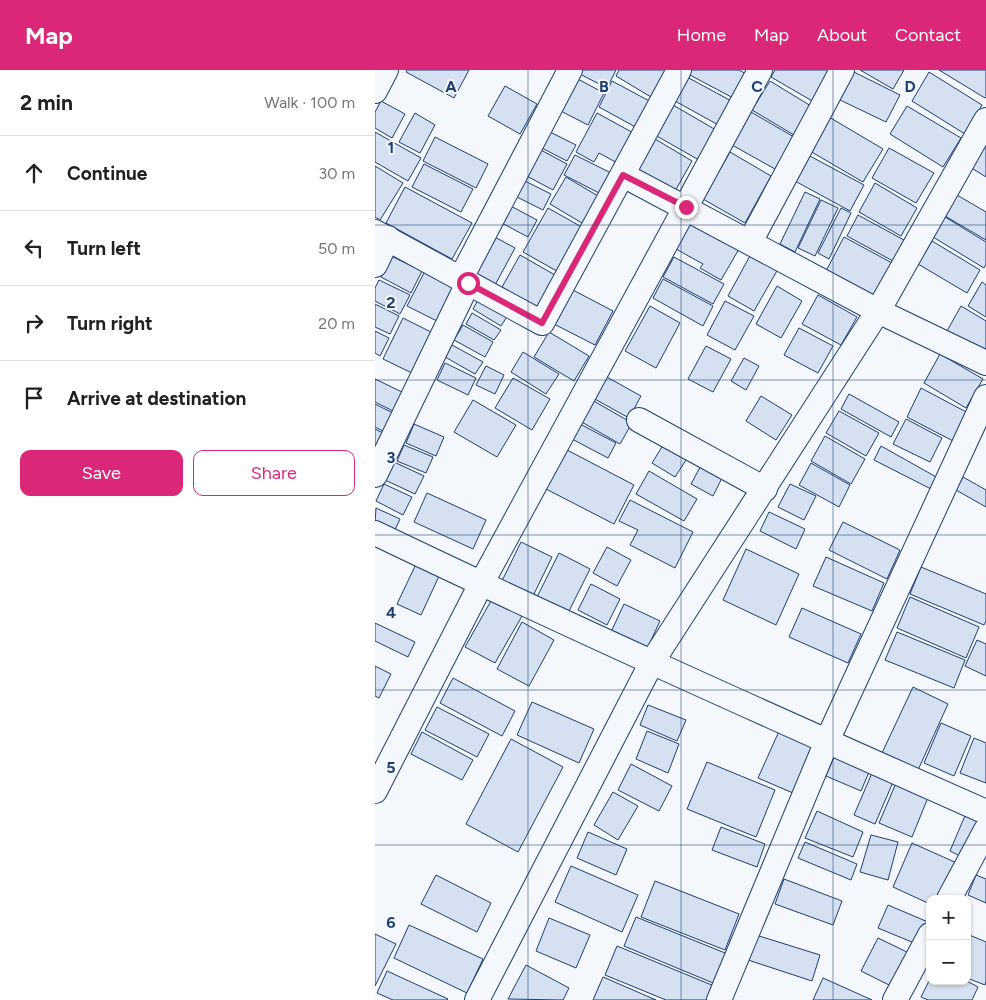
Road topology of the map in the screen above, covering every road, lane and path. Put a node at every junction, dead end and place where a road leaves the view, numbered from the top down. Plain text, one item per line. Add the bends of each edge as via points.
1 (386, 70) edge
2 (571, 70) edge
3 (679, 70) edge
4 (760, 70) edge
5 (842, 70) edge
6 (375, 91) edge
7 (986, 120) edge
8 (623, 175) junction
9 (686, 207) junction
10 (381, 235) edge
11 (750, 242) junction
12 (375, 266) edge
13 (464, 280) junction
14 (878, 312) junction
15 (986, 363) edge
16 (986, 397) edge
17 (639, 420) dead end
18 (375, 475) edge
19 (765, 489) junction
20 (375, 533) edge
21 (481, 584) junction
22 (652, 662) junction
23 (827, 741) junction
24 (375, 791) edge
25 (986, 812) edge
26 (986, 830) edge
27 (951, 895) edge
28 (927, 940) edge
29 (477, 1000) edge
30 (719, 1000) edge
31 (895, 1000) edge

1 - 6 street
2 - 13 street
3 - 8 street
4 - 9 street
5 - 11 street
7 - 14 street
8 - 9 street
8 - 13 street via 542,323
9 - 11 street
9 - 21 street
10 - 12 street
10 - 13 street
11 - 14 street
13 - 18 street
14 - 15 street
14 - 19 street
16 - 23 street
17 - 19 street
19 - 22 street
20 - 21 street
21 - 22 street
21 - 24 street
22 - 23 street
22 - 29 street
23 - 25 street
23 - 30 street
26 - 27 street
28 - 31 street

